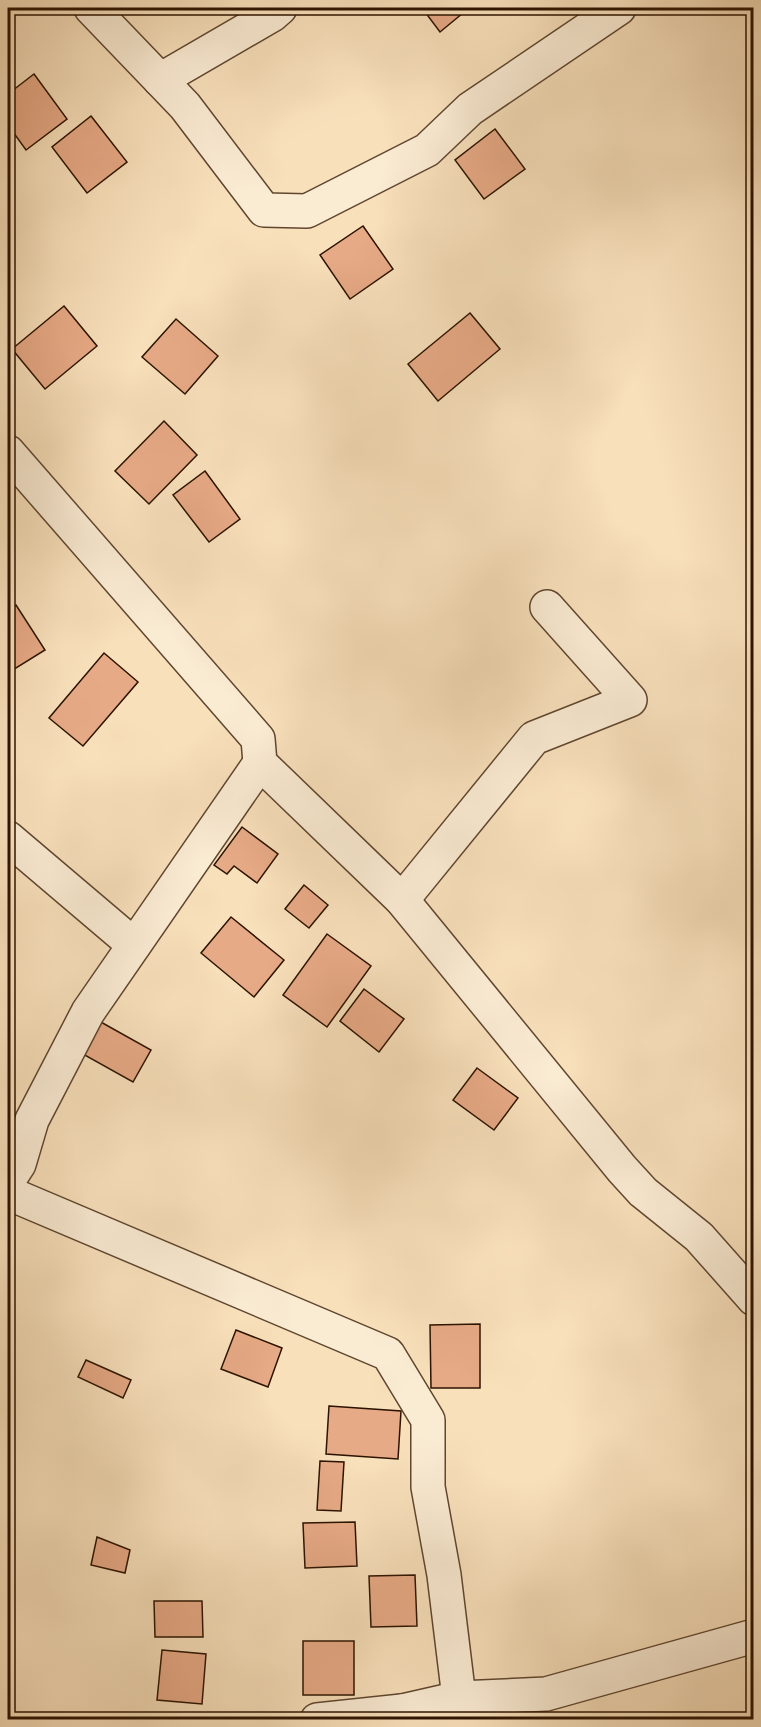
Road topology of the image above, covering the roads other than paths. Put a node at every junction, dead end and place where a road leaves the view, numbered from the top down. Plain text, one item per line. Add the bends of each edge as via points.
1 (90, 8) edge
2 (280, 8) edge
3 (619, 8) edge
4 (160, 80) junction
5 (8, 452) edge
6 (547, 607) dead end
7 (260, 763) junction
8 (8, 838) edge
9 (402, 900) junction
10 (134, 945) junction
11 (8, 1180) edge
12 (8, 1193) edge
13 (753, 1299) edge
14 (753, 1636) edge
15 (459, 1698) junction
16 (403, 1715) edge
17 (317, 1719) edge

1 - 4 street
2 - 4 street
3 - 4 street via 470,109 427,150 307,211 264,210 185,106
5 - 7 street via 258,739
6 - 9 street via 630,700 534,738
7 - 9 street
7 - 10 street
8 - 10 street
9 - 13 street via 622,1169 699,1237
10 - 11 street via 88,1012 32,1120 19,1164
12 - 15 street via 388,1354 428,1420 428,1487 444,1575
14 - 15 street via 546,1694
15 - 16 street
16 - 17 street

